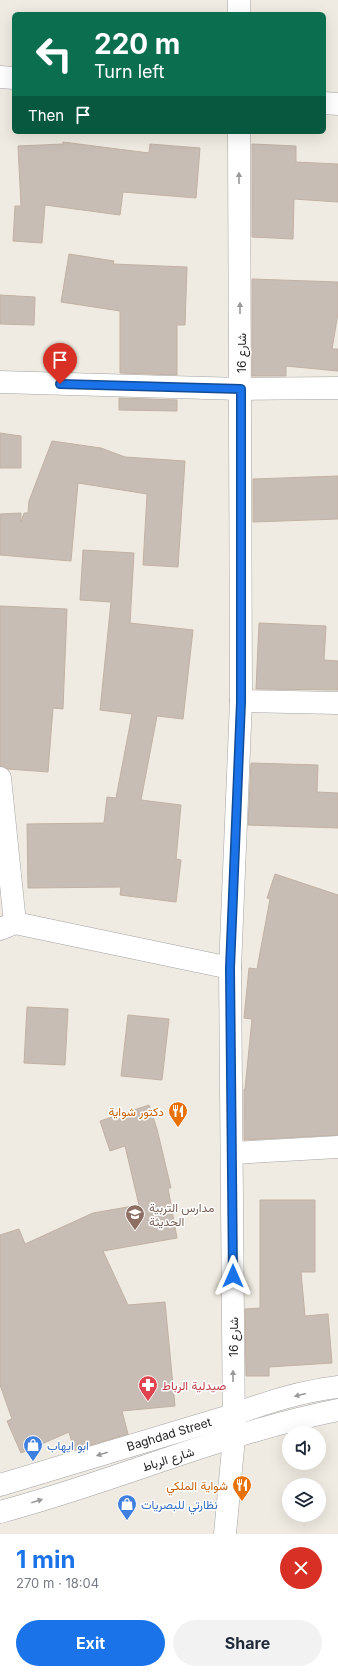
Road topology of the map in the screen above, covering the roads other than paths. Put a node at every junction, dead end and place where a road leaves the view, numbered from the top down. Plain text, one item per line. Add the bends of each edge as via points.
1 (239, 0) edge
2 (239, 12) edge
3 (0, 77) edge
4 (12, 78) edge
5 (326, 103) edge
6 (338, 104) edge
7 (239, 134) edge
8 (0, 382) edge
9 (338, 388) edge
10 (241, 389) junction
11 (241, 702) junction
12 (338, 703) edge
13 (0, 778) edge
14 (8, 926) edge
15 (230, 968) junction
16 (338, 1147) edge
17 (233, 1153) junction
18 (338, 1387) edge
19 (338, 1410) edge
20 (234, 1415) junction
21 (234, 1438) junction
22 (2, 1480) edge
23 (7, 1510) edge
24 (225, 1534) edge

1 - 2 street
3 - 4 street
5 - 6 street
10 -> 7 street, شارع 16
8 - 10 street
9 - 10 street
10 - 11 street, شارع 16
11 - 12 street
11 - 15 street, شارع 16
13 - 14 street
14 - 15 street
15 - 17 street, شارع 16
16 - 17 street
20 -> 17 street, شارع 16
18 -> 20 street, Baghdad Street via 261,1405
19 - 21 street, شارع الرباط
20 - 21 street, شارع 16
20 -> 22 street, Baghdad Street
23 -> 21 street, شارع الرباط
21 - 24 street, شارع 16
22 - 23 street

